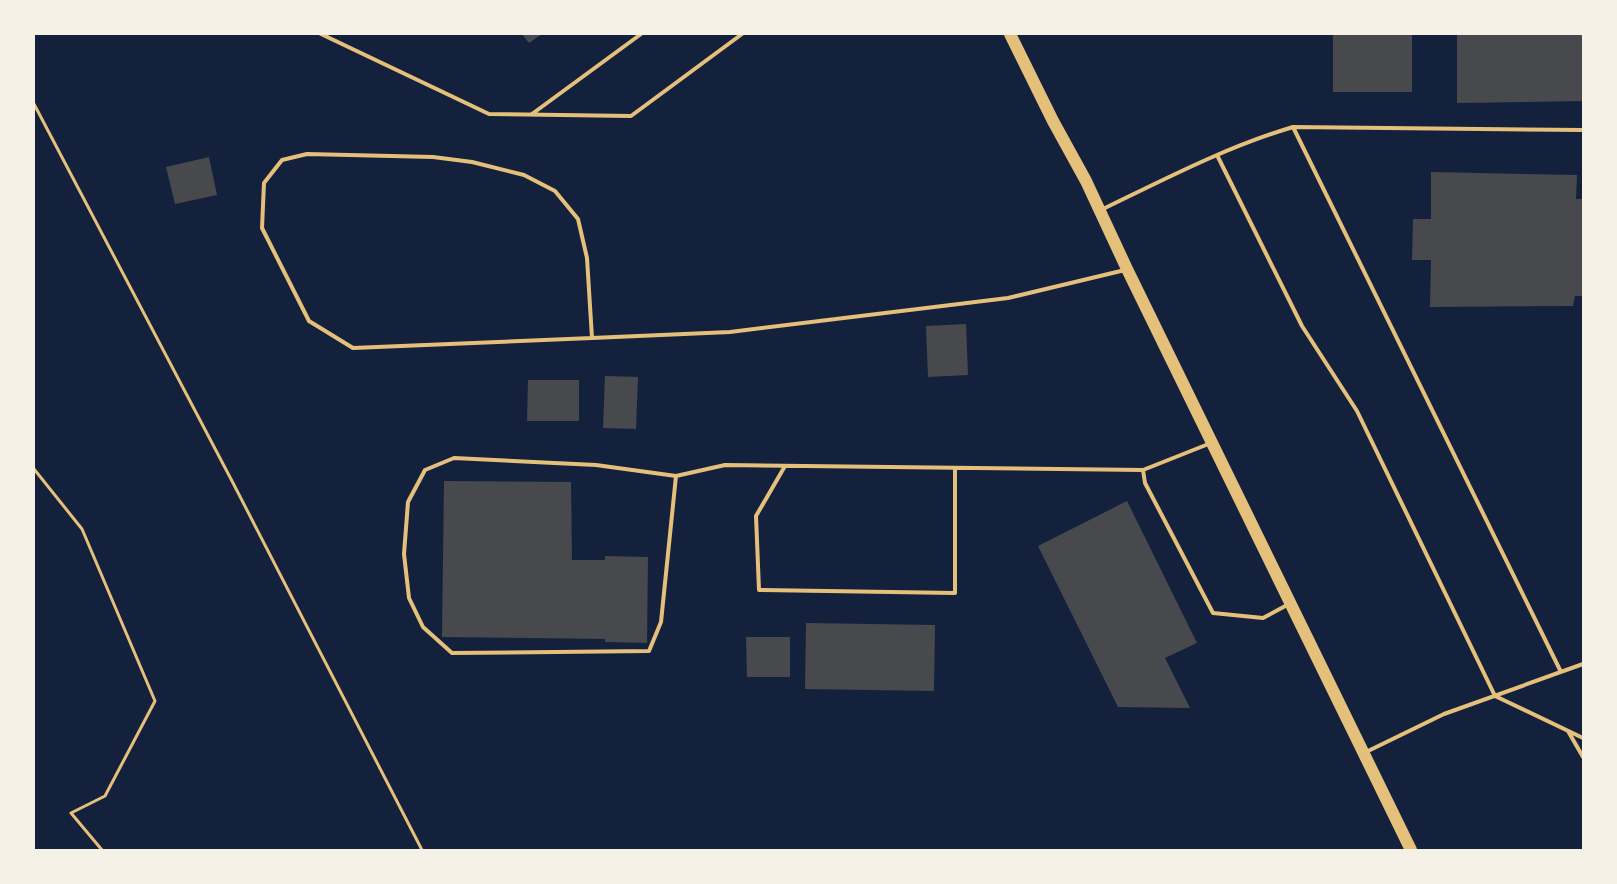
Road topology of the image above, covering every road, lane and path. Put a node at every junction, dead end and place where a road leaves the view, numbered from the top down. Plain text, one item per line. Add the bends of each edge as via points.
1 (322, 34) edge
2 (641, 34) edge
3 (742, 34) edge
4 (1010, 34) edge
5 (34, 104) edge
6 (532, 114) junction
7 (1293, 127) junction
8 (1583, 130) edge
9 (1217, 155) junction
10 (1100, 210) junction
11 (1127, 270) junction
12 (592, 338) junction
13 (1212, 443) junction
14 (785, 466) junction
15 (34, 469) edge
16 (955, 469) junction
17 (1143, 470) junction
18 (676, 476) junction
19 (1290, 604) junction
20 (1583, 664) edge
21 (1561, 672) junction
22 (1495, 696) junction
23 (1568, 731) junction
24 (1583, 738) edge
25 (1364, 753) junction
26 (1583, 757) edge
27 (102, 850) edge
28 (422, 850) edge
29 (1411, 850) edge

1 - 6 lane via 489,114
2 - 6 lane
3 - 6 lane via 631,116
4 - 10 main road
5 - 28 path
7 - 8 lane
7 - 9 lane via 1255,138
7 - 21 lane
9 - 10 lane
9 - 22 lane via 1302,326 1356,411
10 - 11 main road
11 - 12 lane via 1008,298 730,332
11 - 13 main road
12 - 12 lane via 353,348 309,321 262,228 264,183 282,160 307,154 433,157 472,162 524,175 555,191 578,219 587,258
13 - 17 lane
13 - 19 main road
14 - 16 lane
14 - 16 lane via 756,516 759,590 955,593
14 - 18 lane via 725,466
15 - 27 path via 82,529 155,701 105,796 71,813
16 - 17 lane
17 - 19 lane via 1144,483 1212,613 1263,618
18 - 18 lane via 596,464 454,458 425,470 408,502 404,554 409,598 423,627 452,653 649,651 661,622
19 - 25 main road
20 - 21 lane
21 - 22 lane
22 - 23 lane
22 - 25 lane via 1444,714
23 - 24 lane
23 - 26 lane
25 - 29 main road

